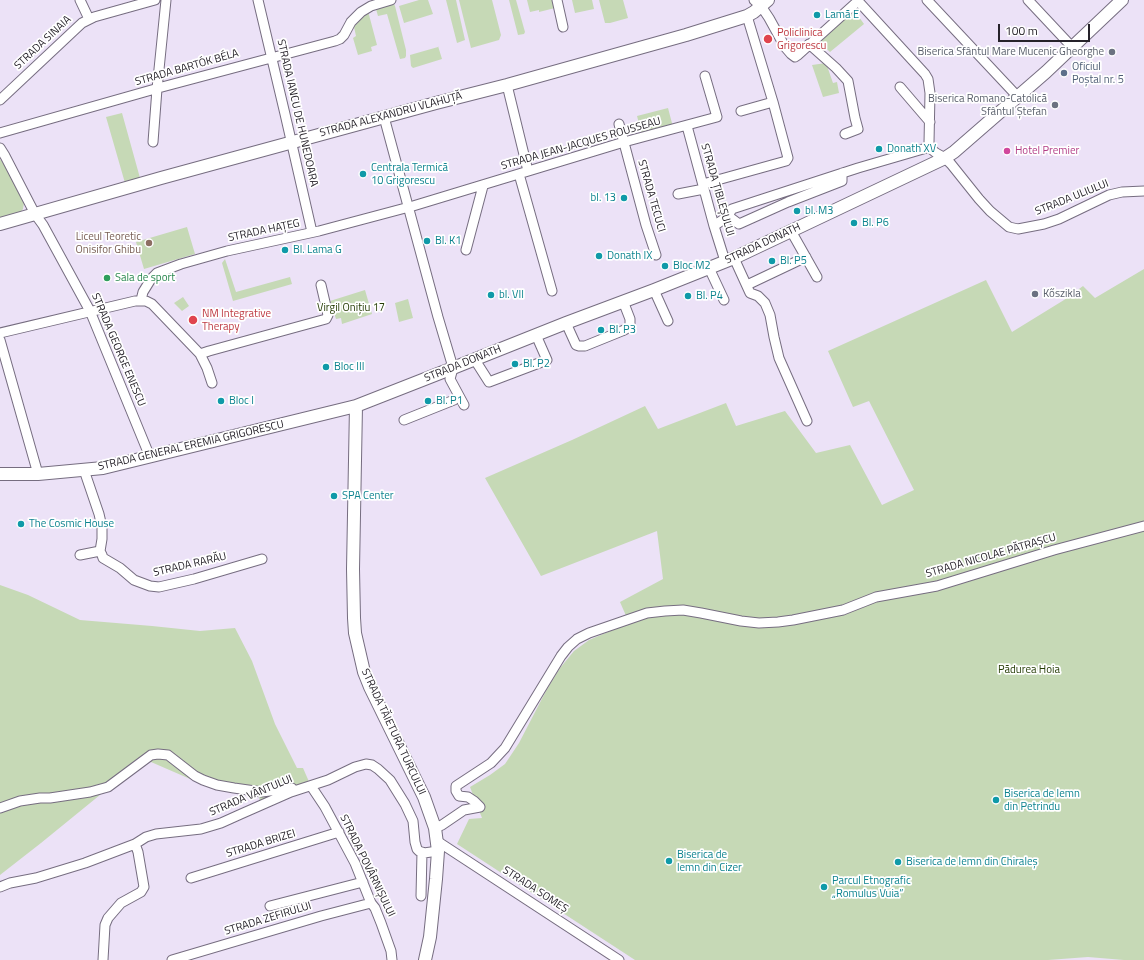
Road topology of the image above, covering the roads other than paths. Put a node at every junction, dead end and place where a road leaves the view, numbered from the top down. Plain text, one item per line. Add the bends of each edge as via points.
1 (80, 0) edge
2 (155, 0) edge
3 (166, 0) edge
4 (258, 0) edge
5 (391, 0) edge
6 (557, 0) edge
7 (927, 0) edge
8 (1028, 0) edge
9 (1122, 0) edge
10 (761, 2) edge
11 (365, 4) edge
12 (747, 16) junction
13 (89, 19) junction
14 (563, 27) dead end
15 (809, 44) junction
16 (1073, 48) junction
17 (272, 57) junction
18 (705, 76) dead end
19 (507, 85) junction
20 (900, 87) dead end
21 (157, 89) junction
22 (1018, 97) junction
23 (0, 100) edge
24 (773, 102) junction
25 (741, 111) dead end
26 (384, 117) junction
27 (930, 122) junction
28 (619, 124) dead end
29 (687, 126) junction
30 (0, 133) edge
31 (845, 134) dead end
32 (153, 142) dead end
33 (291, 142) junction
34 (624, 142) junction
35 (930, 147) junction
36 (0, 148) edge
37 (944, 158) junction
38 (528, 172) junction
39 (842, 173) junction
40 (519, 174) junction
41 (484, 186) junction
42 (703, 186) junction
43 (1144, 191) edge
44 (678, 194) dead end
45 (408, 207) junction
46 (36, 214) junction
47 (728, 216) junction
48 (0, 224) edge
49 (714, 226) junction
50 (791, 231) junction
51 (312, 232) junction
52 (466, 250) dead end
53 (656, 255) dead end
54 (806, 257) junction
55 (729, 260) junction
56 (709, 268) junction
57 (817, 277) dead end
58 (321, 285) dead end
59 (747, 285) junction
60 (654, 290) junction
61 (552, 291) dead end
62 (141, 300) junction
63 (724, 300) dead end
64 (623, 301) junction
65 (90, 312) junction
66 (668, 320) dead end
67 (566, 323) junction
68 (0, 333) edge
69 (536, 335) junction
70 (0, 340) edge
71 (200, 354) junction
72 (475, 360) junction
73 (453, 368) junction
74 (212, 383) dead end
75 (454, 400) dead end
76 (464, 405) dead end
77 (356, 406) junction
78 (404, 420) dead end
79 (807, 421) dead end
80 (150, 457) junction
81 (84, 470) junction
82 (0, 474) edge
83 (38, 474) junction
84 (1144, 526) edge
85 (100, 551) junction
86 (80, 555) dead end
87 (262, 559) dead end
88 (308, 786) junction
89 (0, 808) edge
90 (435, 828) junction
91 (339, 832) junction
92 (135, 844) junction
93 (437, 846) junction
94 (422, 852) junction
95 (191, 878) dead end
96 (363, 882) junction
97 (0, 887) edge
98 (421, 896) dead end
99 (371, 903) junction
100 (270, 906) dead end
101 (102, 960) edge
102 (172, 960) edge
103 (391, 960) edge
104 (425, 960) edge
105 (619, 960) edge

1 - 13 street
2 - 13 street, STRADA SINAIA
3 - 21 street
4 - 17 street, STRADA IANCU DE HUNEDOARA
5 - 11 street
6 - 14 street
7 - 22 street
8 - 16 street
9 - 16 main road, STRADA DONATH
10 - 12 main road, STRADA ALEXANDRU VLAHUȚĂ
10 - 15 street via 791,54 798,55
11 - 17 street, STRADA BARTÓK BÉLA via 340,39
12 - 19 main road, STRADA ALEXANDRU VLAHUȚĂ
12 - 24 street
13 - 23 street, STRADA SINAIA
15 - 27 street via 858,1 928,79
15 - 31 street via 848,81 858,129
16 - 22 main road, STRADA DONATH
17 - 21 street, STRADA BARTÓK BÉLA
17 - 33 street, STRADA IANCU DE HUNEDOARA
18 - 29 street, STRADA JEAN-JACQUES ROUSSEAU via 717,117
19 - 26 main road, STRADA ALEXANDRU VLAHUȚĂ
19 - 38 street
20 - 27 street
21 - 30 street, STRADA BARTÓK BÉLA
21 - 32 street
22 - 37 main road, STRADA DONATH
24 - 25 street
24 - 42 street via 788,158 786,161
26 - 33 main road, STRADA ALEXANDRU VLAHUȚĂ
26 - 45 street
27 - 35 street
28 - 34 street
29 - 34 street, STRADA JEAN-JACQUES ROUSSEAU
29 - 42 street, STRADA ȚIBLEȘULUI
33 - 46 main road, STRADA ALEXANDRU VLAHUȚĂ
33 - 51 street, STRADA IANCU DE HUNEDOARA
34 - 38 street, STRADA JEAN-JACQUES ROUSSEAU
34 - 53 street, STRADA TECUCI
35 - 37 street, STRADA ULIULUI
35 - 39 street
36 - 46 street, STRADA GEORGE ENESCU
37 - 43 street, STRADA ULIULUI via 990,211 1014,229 1059,219 1109,195
37 - 50 main road, STRADA DONATH
38 - 40 street, STRADA JEAN-JACQUES ROUSSEAU
39 - 47 street via 732,209
39 - 47 street via 842,181 739,224
40 - 41 street, STRADA JEAN-JACQUES ROUSSEAU
40 - 61 street
41 - 45 street, STRADA HAȚEG
41 - 52 street
42 - 44 street
42 - 49 street, STRADA ȚIBLEȘULUI
45 - 51 street, STRADA HAȚEG
45 - 73 street
46 - 48 main road, STRADA ALEXANDRU VLAHUȚĂ
46 - 65 street, STRADA GEORGE ENESCU
47 - 49 street
49 - 55 street, STRADA ȚIBLEȘULUI
50 - 54 street
50 - 55 main road, STRADA DONATH
51 - 62 street, STRADA HAȚEG via 227,251 164,270 151,279
54 - 57 street
54 - 59 street
55 - 56 main road, STRADA DONATH
55 - 59 street, STRADA ȚIBLEȘULUI
56 - 60 main road, STRADA DONATH
56 - 63 street
58 - 71 street via 328,315 326,319
59 - 79 street, STRADA ȚIBLEȘULUI via 750,293 765,303 779,358
60 - 64 main road, STRADA DONATH
60 - 66 street
62 - 65 street
62 - 71 street via 152,304
64 - 67 main road, STRADA DONATH
64 - 67 street via 630,319 630,327 585,346 576,345
65 - 68 street
65 - 80 street, STRADA GEORGE ENESCU
67 - 69 main road, STRADA DONATH
69 - 72 main road, STRADA DONATH
69 - 72 street via 547,360 489,382
70 - 83 street
71 - 74 street
72 - 73 main road, STRADA DONATH
73 - 76 street via 450,379
73 - 77 main road, STRADA DONATH
75 - 78 street
77 - 80 main road, STRADA GENERAL EREMIA GRIGORESCU
77 - 90 main road, STRADA TĂIETURA TURCULUI via 353,590 356,641 370,687 424,797
80 - 81 main road, STRADA GENERAL EREMIA GRIGORESCU
81 - 83 main road, STRADA GENERAL EREMIA GRIGORESCU
81 - 85 street via 102,527
82 - 83 main road, STRADA GENERAL EREMIA GRIGORESCU
84 - 90 street, STRADA NICOLAE PĂTRAȘCU via 1054,550 937,586 876,597 843,610 778,622 758,623 701,612 666,611 647,613 588,633 568,647 561,656 505,748 491,763 456,786 459,796 468,797 480,807 464,810
85 - 86 street
85 - 87 street, STRADA RARĂU via 104,558 134,580 159,587
88 - 89 street via 262,792 217,785 195,776 168,755 158,754 151,756 108,787 90,792 20,801
88 - 91 street, STRADA POVÂRNIȘULUI via 322,801
88 - 92 street, STRADA VÂNTULUI via 221,823 201,829 156,834
88 - 94 street, STRADA VÂNTULUI via 355,767 372,765 390,780 408,810 413,822 416,846
90 - 93 main road, STRADA TĂIETURA TURCULUI
91 - 95 street, STRADA BRIZEI
91 - 96 street, STRADA POVÂRNIȘULUI
92 - 97 street, STRADA VÂNTULUI via 79,865
92 - 101 street via 144,887 141,892 121,903 108,918
93 - 94 street
93 - 104 main road, STRADA TĂIETURA TURCULUI via 430,937
93 - 105 street, STRADA SOMEȘ
94 - 98 street
96 - 99 street, STRADA POVÂRNIȘULUI
96 - 100 street
99 - 102 street, STRADA ZEFIRULUI
99 - 103 street, STRADA POVÂRNIȘULUI via 391,951

